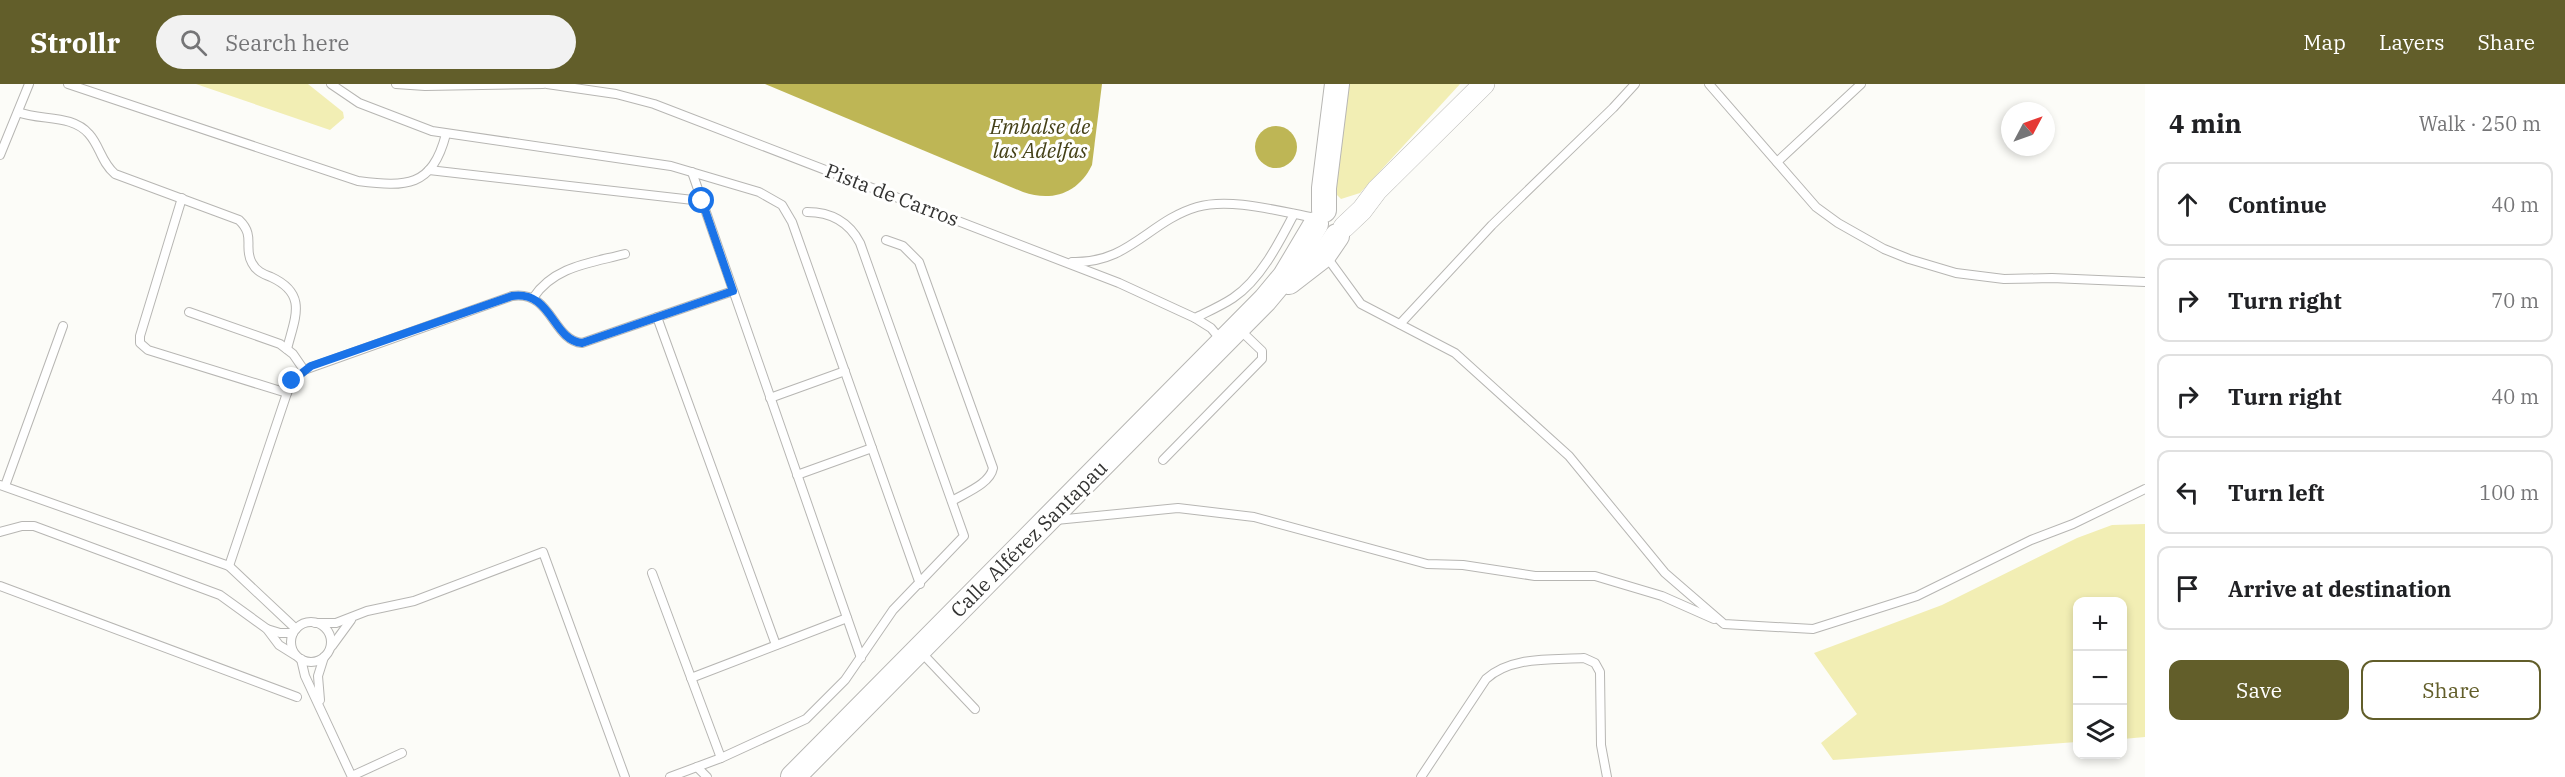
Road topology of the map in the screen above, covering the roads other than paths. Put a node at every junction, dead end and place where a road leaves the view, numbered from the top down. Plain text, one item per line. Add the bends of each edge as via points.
1 (29, 84) edge
2 (68, 84) edge
3 (332, 84) edge
4 (396, 84) edge
5 (545, 84) edge
6 (1337, 84) edge
7 (1484, 84) edge
8 (1635, 84) edge
9 (1709, 84) edge
10 (1861, 84) edge
11 (18, 112) junction
12 (446, 134) junction
13 (0, 155) edge
14 (1777, 162) junction
15 (429, 170) junction
16 (692, 172) junction
17 (182, 198) junction
18 (702, 201) junction
19 (807, 212) dead end
20 (1324, 224) junction
21 (886, 240) dead end
22 (625, 254) dead end
23 (1064, 262) junction
24 (2145, 282) edge
25 (733, 291) junction
26 (533, 298) junction
27 (189, 312) dead end
28 (657, 317) junction
29 (1195, 318) junction
30 (1400, 324) junction
31 (63, 326) dead end
32 (1231, 335) junction
33 (287, 349) junction
34 (304, 370) junction
35 (845, 371) junction
36 (287, 393) junction
37 (770, 398) junction
38 (872, 448) junction
39 (1163, 460) dead end
40 (797, 475) junction
41 (2, 486) edge
42 (2145, 489) edge
43 (952, 501) junction
44 (1047, 521) junction
45 (0, 532) edge
46 (229, 566) junction
47 (652, 573) dead end
48 (920, 584) junction
49 (0, 586) edge
50 (357, 615) junction
51 (847, 618) junction
52 (315, 623) junction
53 (1724, 624) junction
54 (267, 630) junction
55 (295, 631) junction
56 (776, 645) junction
57 (919, 650) junction
58 (326, 656) junction
59 (298, 657) junction
60 (861, 658) junction
61 (691, 678) junction
62 (297, 697) dead end
63 (321, 709) junction
64 (975, 709) dead end
65 (402, 753) dead end
66 (721, 758) junction
67 (697, 767) junction
68 (352, 776) edge
69 (625, 777) edge
70 (670, 777) edge
71 (706, 777) edge
72 (793, 777) edge
73 (1421, 777) edge
74 (1606, 777) edge

1 - 11 lane
2 - 15 lane via 358,181 409,184
3 - 12 lane via 386,114
4 - 5 lane, Pista de Carros
5 - 23 lane, Pista de Carros via 654,104
6 - 20 main road via 1324,188
7 - 20 street, Calle Alférez Santapau via 1377,190 1362,210
8 - 30 lane via 1492,225
9 - 14 lane
10 - 14 lane
11 - 13 lane
11 - 17 lane via 74,123 88,132 115,174
12 - 15 lane via 441,154
12 - 16 lane
14 - 24 lane via 1816,207 1838,223 1884,249 1924,264 2004,279
15 - 18 lane
16 - 18 lane
16 - 35 lane via 767,194 782,205 792,222
17 - 33 lane via 239,220 248,230 252,264 291,291 297,309
17 - 36 lane via 140,343 148,350
18 - 25 lane
19 - 43 lane via 826,213 842,221 860,243
20 - 23 lane via 1238,205 1208,204 1184,212 1118,254 1094,261
20 - 29 lane via 1280,241 1250,283 1233,298
20 - 30 lane via 1361,304
20 - 32 main road, Calle Alférez Santapau via 1265,300
21 - 43 lane via 903,246 919,262 993,468 983,482
22 - 26 lane via 561,272
23 - 29 lane, Pista de Carros
25 - 28 lane
25 - 37 lane
26 - 28 lane via 577,343
26 - 34 lane via 512,296
27 - 33 lane
28 - 56 lane
29 - 32 lane, Pista de Carros
30 - 53 lane via 1455,353 1569,456 1665,573
31 - 41 lane
32 - 39 lane, Pista de Carros via 1262,351 1262,359
32 - 44 main road, Calle Alférez Santapau
33 - 34 lane
34 - 36 lane via 292,381
35 - 37 lane
35 - 38 lane
36 - 46 lane
37 - 40 lane
38 - 40 lane
38 - 48 lane
40 - 51 lane
41 - 46 lane
42 - 53 lane via 1917,597 1813,628
43 - 48 lane via 964,536
44 - 53 lane via 1178,508 1254,517 1427,564 1463,565 1534,576 1595,576 1662,596
44 - 57 main road, Calle Alférez Santapau
45 - 54 lane via 22,526 40,528 220,595
46 - 55 lane
47 - 61 lane
48 - 60 lane via 887,618
49 - 62 lane
50 - 52 lane via 336,623
50 - 58 lane
50 - 69 lane via 414,601 543,552
51 - 56 lane
51 - 60 lane
52 - 55 lane via 301,625
52 - 58 lane via 325,628 330,638
54 - 55 lane
54 - 59 lane via 279,645
55 - 59 lane via 291,644
56 - 61 lane
57 - 64 lane
57 - 72 main road, Calle Alférez Santapau
58 - 59 lane via 317,662
58 - 63 lane via 318,676
59 - 63 lane
60 - 66 lane via 806,719
61 - 66 lane
63 - 68 lane
65 - 68 lane
66 - 67 lane
67 - 70 lane
67 - 71 lane
73 - 74 lane via 1486,679 1497,670 1509,664 1584,658 1595,663 1600,672 1601,745

